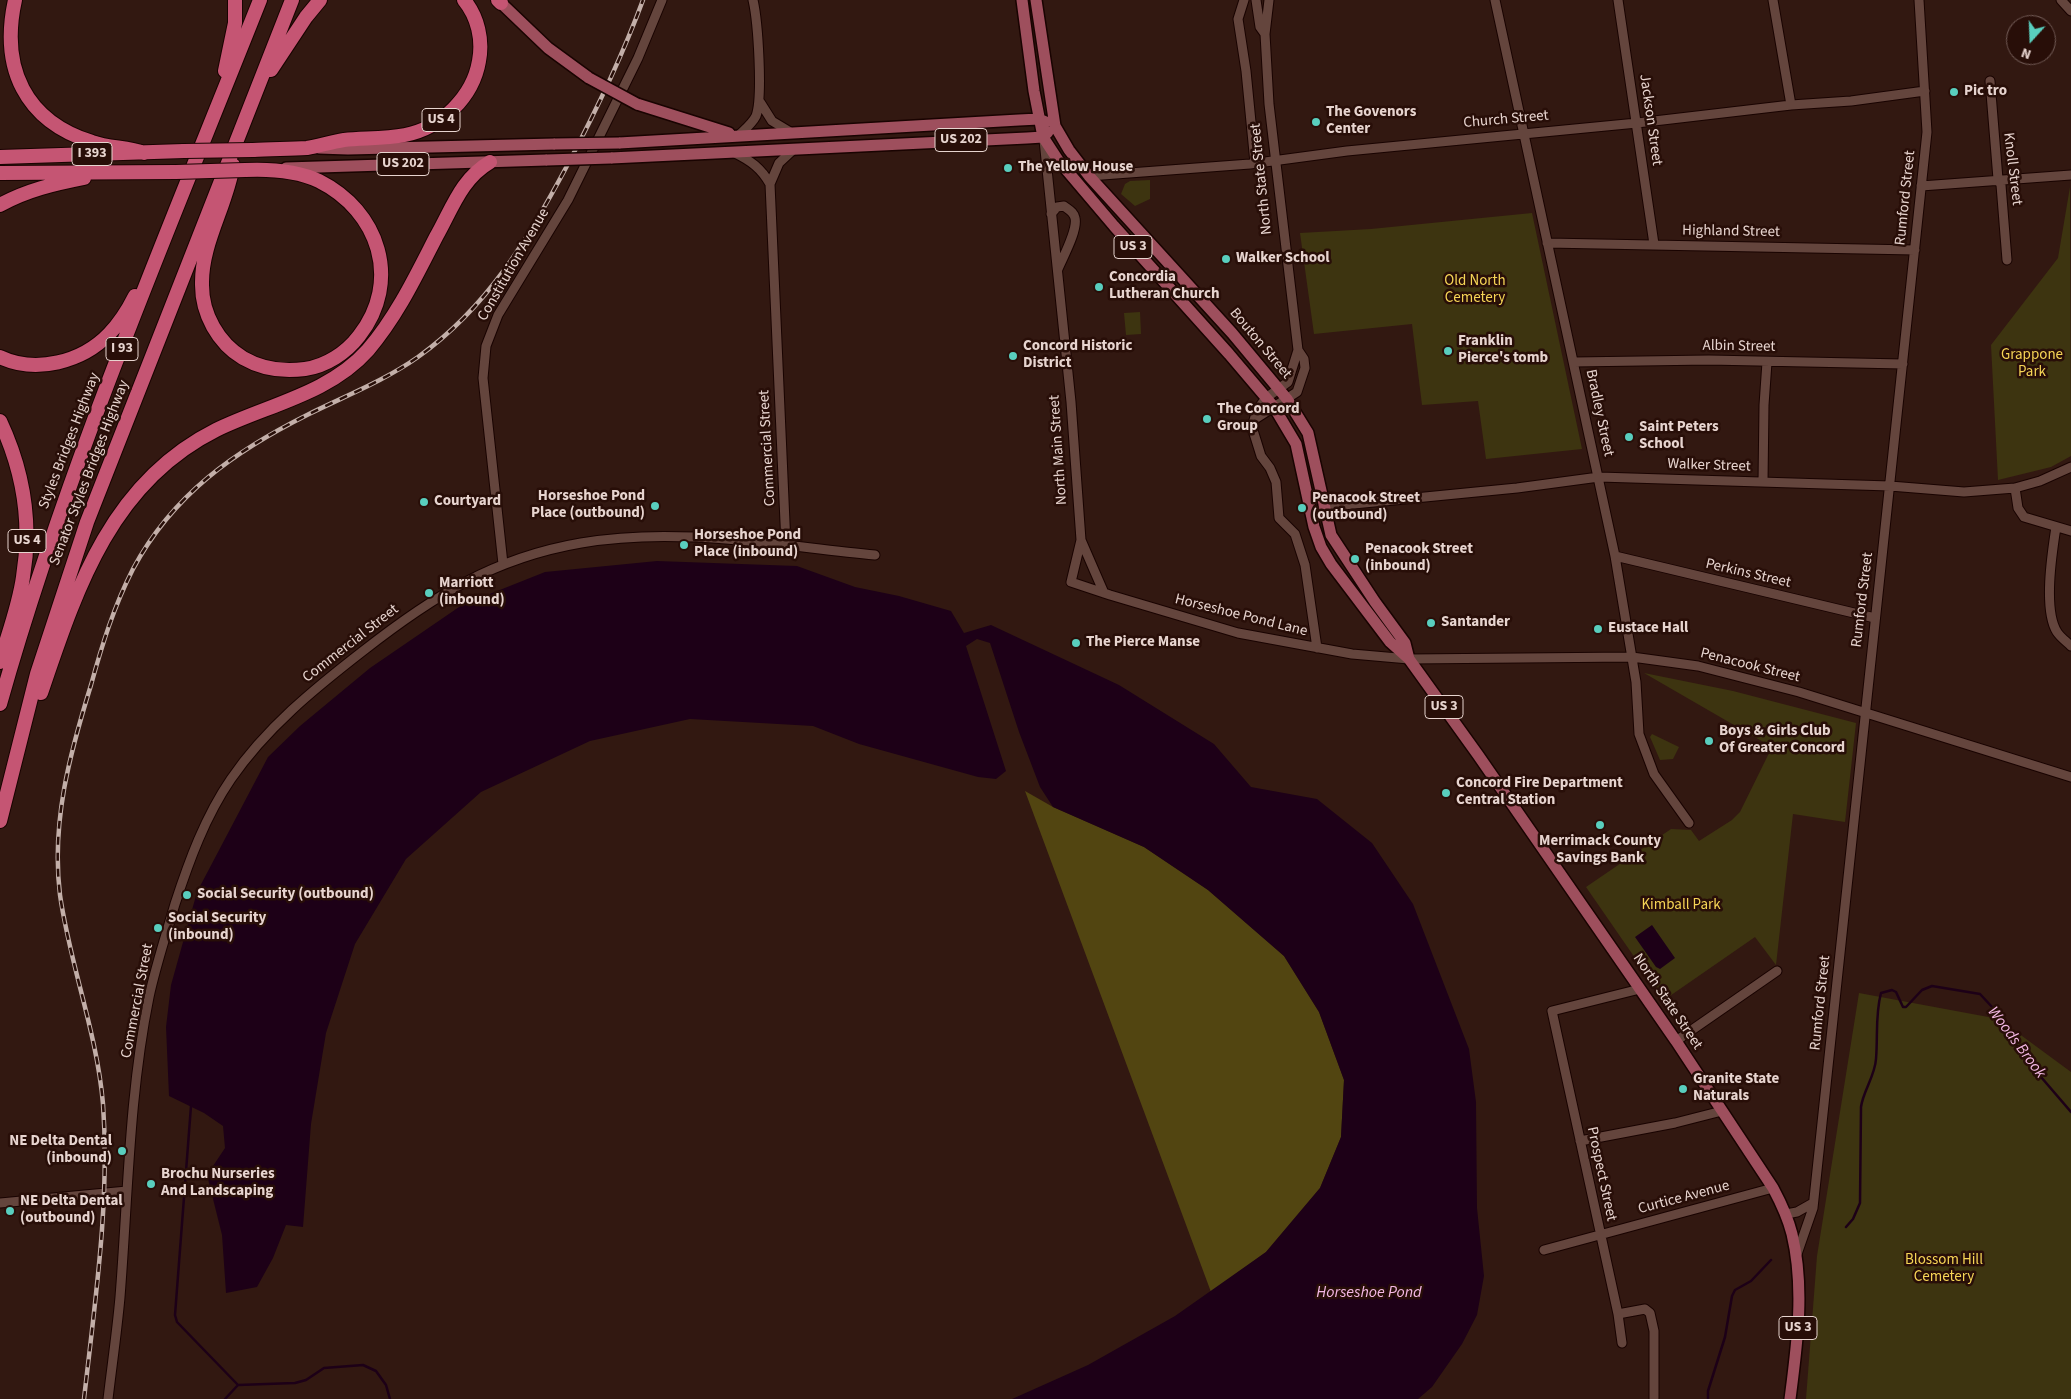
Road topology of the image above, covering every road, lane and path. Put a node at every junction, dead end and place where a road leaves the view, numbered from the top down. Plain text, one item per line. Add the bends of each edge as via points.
1 (16, 0) edge
2 (235, 0) edge
3 (260, 0) edge
4 (292, 0) edge
5 (320, 0) edge
6 (464, 0) edge
7 (662, 0) edge
8 (753, 0) edge
9 (1022, 0) edge
10 (1036, 0) edge
11 (1244, 0) edge
12 (1256, 0) edge
13 (1270, 0) edge
14 (1495, 0) edge
15 (1618, 0) edge
16 (1773, 0) edge
17 (1919, 0) edge
18 (2061, 0) edge
19 (500, 1) edge
20 (2071, 11) edge
21 (1265, 34) junction
22 (1990, 81) dead end
23 (258, 90) junction
24 (1925, 90) junction
25 (760, 102) junction
26 (1791, 105) junction
27 (218, 108) junction
28 (1039, 120) junction
29 (1637, 122) junction
30 (1055, 126) junction
31 (1524, 132) junction
32 (792, 133) junction
33 (738, 136) junction
34 (1043, 137) junction
35 (237, 139) junction
36 (308, 148) junction
37 (794, 149) junction
38 (735, 152) junction
39 (144, 153) junction
40 (0, 157) edge
41 (1274, 160) junction
42 (490, 162) junction
43 (1255, 164) junction
44 (252, 170) junction
45 (0, 173) edge
46 (105, 173) junction
47 (2071, 175) edge
48 (1089, 176) junction
49 (1998, 179) junction
50 (770, 184) junction
51 (1921, 186) junction
52 (0, 205) edge
53 (1051, 214) junction
54 (1547, 243) junction
55 (1654, 244) junction
56 (1915, 250) junction
57 (2007, 260) dead end
58 (156, 261) junction
59 (1058, 269) junction
60 (1298, 350) junction
61 (0, 357) edge
62 (1574, 362) junction
63 (1766, 362) junction
64 (1903, 364) junction
65 (1280, 389) junction
66 (1266, 398) junction
67 (1287, 399) junction
68 (1274, 407) junction
69 (1255, 419) junction
70 (0, 421) edge
71 (2071, 467) edge
72 (1599, 477) junction
73 (1763, 482) junction
74 (1890, 486) junction
75 (2015, 488) junction
76 (1324, 507) junction
77 (2056, 527) junction
78 (2071, 531) edge
79 (1081, 540) junction
80 (786, 545) junction
81 (875, 555) dead end
82 (1616, 556) junction
83 (503, 564) junction
84 (1071, 582) joint
85 (1104, 593) junction
86 (1875, 618) junction
87 (2071, 646) edge
88 (1317, 648) junction
89 (1632, 656) junction
90 (1409, 659) junction
91 (0, 662) edge
92 (0, 704) edge
93 (1864, 713) junction
94 (22, 737) junction
95 (2071, 778) edge
96 (0, 822) edge
97 (1689, 823) dead end
98 (1777, 971) dead end
99 (1640, 990) junction
100 (1676, 1041) junction
101 (1722, 1111) junction
102 (1580, 1142) junction
103 (1773, 1188) junction
104 (127, 1191) junction
105 (0, 1203) edge
106 (1813, 1203) junction
107 (1786, 1214) junction
108 (1600, 1235) junction
109 (1544, 1250) dead end
110 (1796, 1257) junction
111 (1618, 1314) junction
112 (1622, 1343) dead end
113 (1654, 1398) edge
114 (108, 1399) edge
115 (1790, 1399) edge

1 - 39 highway via 10,18 10,60 16,80 27,98 53,125 68,133 105,146 128,147
2 - 27 highway via 235,23
3 - 27 highway, Styles Bridges Highway / I 93
4 - 23 highway, I 93
5 - 23 highway
6 - 36 highway, US 4 via 477,25 480,54 471,85 452,110 429,127 407,135 343,140
7 - 83 street, Constitution Avenue via 638,58 568,200 504,304 489,336 483,378
8 - 25 street
9 - 28 main road, US 3
10 - 30 main road, US 3
11 - 43 street via 1238,19
12 - 21 street, North State Street via 1260,27
13 - 21 street, North State Street
14 - 31 street, Bradley Street
15 - 29 street, Jackson Street
16 - 26 street
17 - 24 street, Rumford Street
18 - 20 street
19 - 33 main road, bridge via 548,48 589,78 637,104
21 - 41 street, North State Street
22 - 49 street, Knoll Street
23 - 35 highway, Senator Styles Bridges Highway / I 93
24 - 26 street, Church Street via 1851,101
24 - 51 street, Rumford Street via 1927,132
25 - 32 street via 772,121
25 - 33 street via 755,117
26 - 29 street, Church Street
27 - 58 highway, Styles Bridges Highway / I 93
28 - 30 main road, US 202
28 - 32 main road, US 202
28 - 34 main road, Bouton Street / US 3
29 - 31 street, Church Street
29 - 55 street, Jackson Street
30 - 34 main road
30 - 48 main road, Bouton Street / US 3 via 1068,150
31 - 41 street, Church Street
31 - 54 street, Bradley Street
32 - 33 main road, US 202
33 - 36 main road, US 202, bridge via 619,143
34 - 37 main road, US 202
34 - 53 street, North Main Street
34 - 66 main road, Bouton Street / US 3 via 1058,160 1114,226
35 - 44 highway via 230,184 204,265 202,285 207,313 219,336 250,362 275,370 309,368 340,354 366,326 378,296 381,270 378,251 365,219 335,190 302,175
35 - 94 highway, Senator Styles Bridges Highway / I 93 via 87,522 37,674
36 - 39 highway, I 393, bridge
37 - 38 main road, US 202
37 - 50 street, Commercial Street via 779,163
38 - 42 main road, US 202, bridge
38 - 50 street via 754,163
39 - 40 highway, I 393
41 - 43 street, Church Street
41 - 60 street, North State Street
42 - 44 main road, US 202
42 - 94 highway via 470,176 392,319 372,346 332,379 215,431 179,454 126,505 102,540 83,578
43 - 48 street, Church Street
44 - 46 highway, I 393, bridge
45 - 46 highway, I 393
46 - 52 highway via 48,185
47 - 49 street
48 - 65 main road, Bouton Street / US 3
49 - 51 street
49 - 57 street, Knoll Street
50 - 80 street, Commercial Street
51 - 56 street, Rumford Street
53 - 59 street, North Main Street
53 - 59 street, North Main Street via 1057,207 1064,206 1073,212 1076,220
54 - 55 street, Highland Street
54 - 62 street, Bradley Street
55 - 56 street, Highland Street
56 - 64 street, Rumford Street
58 - 61 highway via 122,318 91,349 51,364 20,364
58 - 92 highway, Styles Bridges Highway / I 93 via 54,531
59 - 79 street, North Main Street
60 - 65 street, North State Street via 1290,377
60 - 67 street, North State Street via 1305,368 1297,392
62 - 63 street, Albin Street
62 - 72 street, Bradley Street
63 - 64 street, Albin Street
63 - 73 street
64 - 74 street, Rumford Street
65 - 66 street, North State Street
65 - 67 main road, Bouton Street / US 3
66 - 68 main road, Bouton Street / US 3
66 - 69 street
67 - 68 street, North State Street
67 - 76 main road, North State Street / US 3 via 1308,433
68 - 69 street
68 - 90 main road, North State Street / US 3 via 1296,444 1310,513 1321,547 1390,642
69 - 88 street via 1254,435 1261,456 1276,482 1279,518 1294,534 1305,565
70 - 91 highway, US 4 via 16,463 26,504 28,536 23,579
71 - 75 street, Walker Street
72 - 73 street, Walker Street
72 - 76 street, Walker Street
72 - 82 street, Bradley Street
73 - 74 street, Walker Street
74 - 75 street, Walker Street via 1954,493
74 - 86 street, Rumford Street
75 - 77 street via 2018,508 2024,517
76 - 90 main road, North State Street / US 3 via 1331,535 1405,643
77 - 78 street
77 - 87 street via 2051,562 2052,615 2057,632
79 - 84 street, North Main Street
79 - 85 street, North Main Street
80 - 81 street
80 - 83 street, Commercial Street via 691,538 619,539 540,552
82 - 86 street, Perkins Street
82 - 89 street, Bradley Street
83 - 104 street, Commercial Street via 428,603 327,679 266,734 222,792 185,874 150,996 140,1048
84 - 85 street, Horseshoe Pond Lane
85 - 88 street, Horseshoe Pond Lane via 1238,633
86 - 93 street, Rumford Street
88 - 90 street, Horseshoe Pond Lane
89 - 90 street, Penacook Street
89 - 93 street, Penacook Street via 1743,676
89 - 97 street, Bradley Street via 1642,743 1654,774
90 - 99 main road, North State Street / US 3
93 - 95 street, Penacook Street
93 - 106 street, Rumford Street
94 - 96 highway, Senator Styles Bridges Highway / I 93
98 - 100 street
99 - 100 main road, North State Street / US 3
99 - 102 street, Prospect Street via 1552,1011
100 - 101 main road, North State Street / US 3
101 - 102 street
101 - 103 main road, North State Street / US 3
102 - 108 street, Prospect Street
103 - 107 main road, North State Street / US 3
103 - 108 street, Curtice Avenue
104 - 105 street
104 - 114 street, Commercial Street via 120,1301
106 - 107 street
106 - 110 street, Rumford Street
107 - 110 main road, North State Street / US 3
108 - 109 street, Curtice Avenue
108 - 111 street, Prospect Street
110 - 115 main road, North State Street / US 3 via 1799,1317
111 - 112 street, Prospect Street
111 - 113 street via 1645,1309 1650,1312 1654,1331

